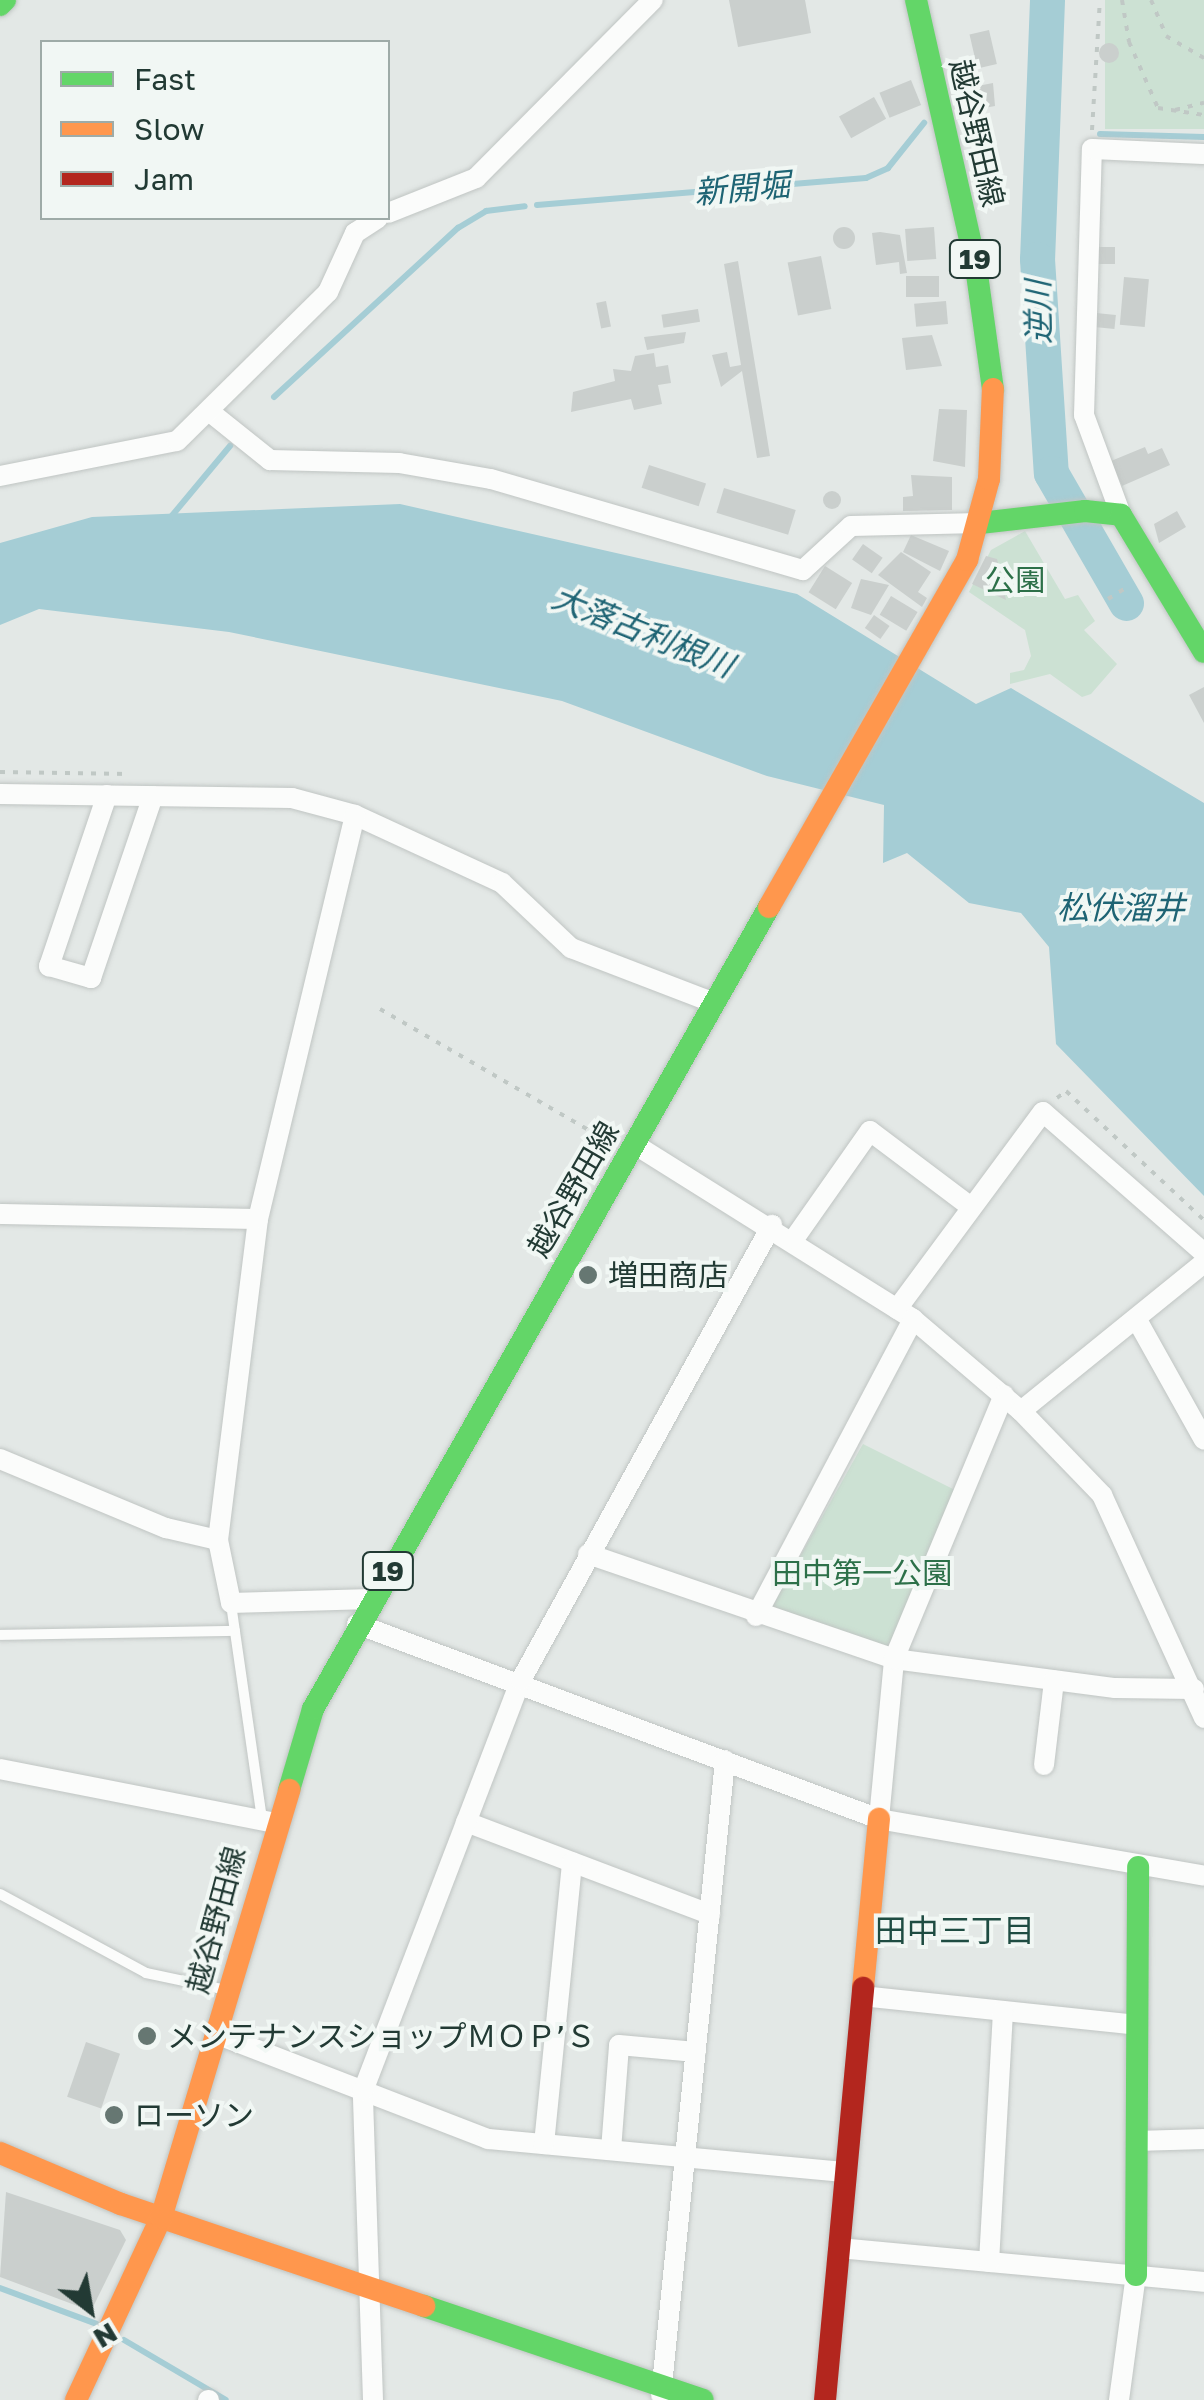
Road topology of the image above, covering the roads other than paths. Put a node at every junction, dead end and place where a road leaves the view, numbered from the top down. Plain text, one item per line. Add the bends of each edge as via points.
1 (654, 0) edge
2 (916, 0) edge
3 (1204, 154) edge
4 (390, 212) edge
5 (375, 220) edge
6 (210, 412) junction
7 (0, 476) edge
8 (1121, 515) junction
9 (980, 522) junction
10 (1204, 652) edge
11 (0, 794) edge
12 (107, 795) junction
13 (153, 796) junction
14 (356, 815) junction
15 (714, 1003) junction
16 (632, 1148) junction
17 (972, 1208) junction
18 (0, 1214) edge
19 (258, 1219) junction
20 (772, 1225) junction
21 (794, 1239) junction
22 (1204, 1252) edge
23 (1204, 1263) edge
24 (905, 1314) junction
25 (1137, 1320) junction
26 (1004, 1395) junction
27 (1022, 1411) junction
28 (1204, 1440) edge
29 (0, 1459) edge
30 (218, 1540) junction
31 (588, 1554) junction
32 (371, 1599) junction
33 (231, 1603) junction
34 (756, 1616) junction
35 (358, 1624) junction
36 (235, 1630) junction
37 (0, 1634) edge
38 (894, 1660) junction
39 (521, 1680) junction
40 (1054, 1681) junction
41 (1194, 1689) junction
42 (1204, 1718) edge
43 (726, 1760) junction
44 (1044, 1765) dead end
45 (0, 1769) edge
46 (879, 1818) junction
47 (268, 1822) junction
48 (466, 1822) junction
49 (572, 1862) junction
50 (1138, 1867) junction
51 (1204, 1876) edge
52 (0, 1894) edge
53 (710, 1914) junction
54 (228, 1990) junction
55 (862, 1996) junction
56 (1004, 2011) junction
57 (1136, 2025) junction
58 (216, 2034) junction
59 (696, 2052) junction
60 (363, 2091) junction
61 (1204, 2139) edge
62 (1137, 2141) junction
63 (544, 2144) junction
64 (611, 2150) junction
65 (0, 2153) edge
66 (686, 2156) junction
67 (844, 2172) junction
68 (161, 2218) junction
69 (838, 2248) junction
70 (988, 2262) junction
71 (1136, 2275) junction
72 (1204, 2282) edge
73 (374, 2291) junction
74 (661, 2394) edge
75 (76, 2400) edge
76 (373, 2400) edge
77 (703, 2400) edge
78 (825, 2400) edge
79 (1118, 2400) edge

1 - 4 street via 476,178
2 - 9 main road, 越谷野田線 / 19 via 988,336 992,429
3 - 8 street via 1092,149 1084,415
5 - 6 street via 356,233 328,292
6 - 7 street via 177,441 137,454
6 - 9 street via 270,460 399,462 491,479 803,570 851,526
8 - 9 main road via 1085,511
8 - 10 main road
9 - 15 main road, 越谷野田線 / 19 via 912,660
11 - 12 street
12 - 13 street
12 - 13 street via 49,966 91,978
13 - 14 street via 292,798
14 - 15 street via 502,882 571,948
14 - 19 street
15 - 16 main road, 越谷野田線 / 19
16 - 20 street
16 - 32 main road, 越谷野田線 / 19
17 - 21 street via 870,1131
17 - 22 street via 1043,1112
17 - 24 street
18 - 19 street
19 - 30 street
20 - 21 street
20 - 31 street
21 - 24 street
23 - 25 street
24 - 26 street
24 - 34 street
25 - 27 street
25 - 28 street
26 - 27 street
26 - 38 street
27 - 41 street via 1102,1495
29 - 30 street via 166,1528
30 - 33 street
31 - 34 street
31 - 39 street
32 - 33 street
32 - 35 main road, 越谷野田線 / 19
33 - 36 lane
34 - 38 street
35 - 39 street
35 - 47 main road, 越谷野田線 / 19 via 313,1709
36 - 37 lane
36 - 47 lane
38 - 40 street
38 - 46 street
39 - 43 street
39 - 48 street
40 - 41 street
40 - 44 street
41 - 42 street
43 - 46 street
43 - 53 street
45 - 47 street
46 - 50 street
46 - 55 main road
47 - 54 main road, 越谷野田線 / 19
48 - 49 street
48 - 60 street
49 - 53 street
49 - 63 street
50 - 51 street
50 - 57 main road
52 - 54 lane via 146,1973
53 - 59 street
54 - 58 main road, 越谷野田線 / 19
55 - 56 street
55 - 67 main road
56 - 57 street
56 - 70 street
57 - 62 main road
58 - 60 street
58 - 68 main road, 越谷野田線 / 19
59 - 64 street via 620,2045
59 - 66 street
60 - 63 street via 488,2139
60 - 73 street
61 - 62 street
62 - 71 main road
63 - 64 street
64 - 66 street
65 - 68 main road
66 - 67 street
66 - 74 street
67 - 69 main road
68 - 73 main road
68 - 75 main road, 越谷野田線 / 19
69 - 70 street
69 - 78 main road
70 - 71 street
71 - 72 street
71 - 79 street
73 - 74 main road
73 - 76 street
74 - 77 main road

